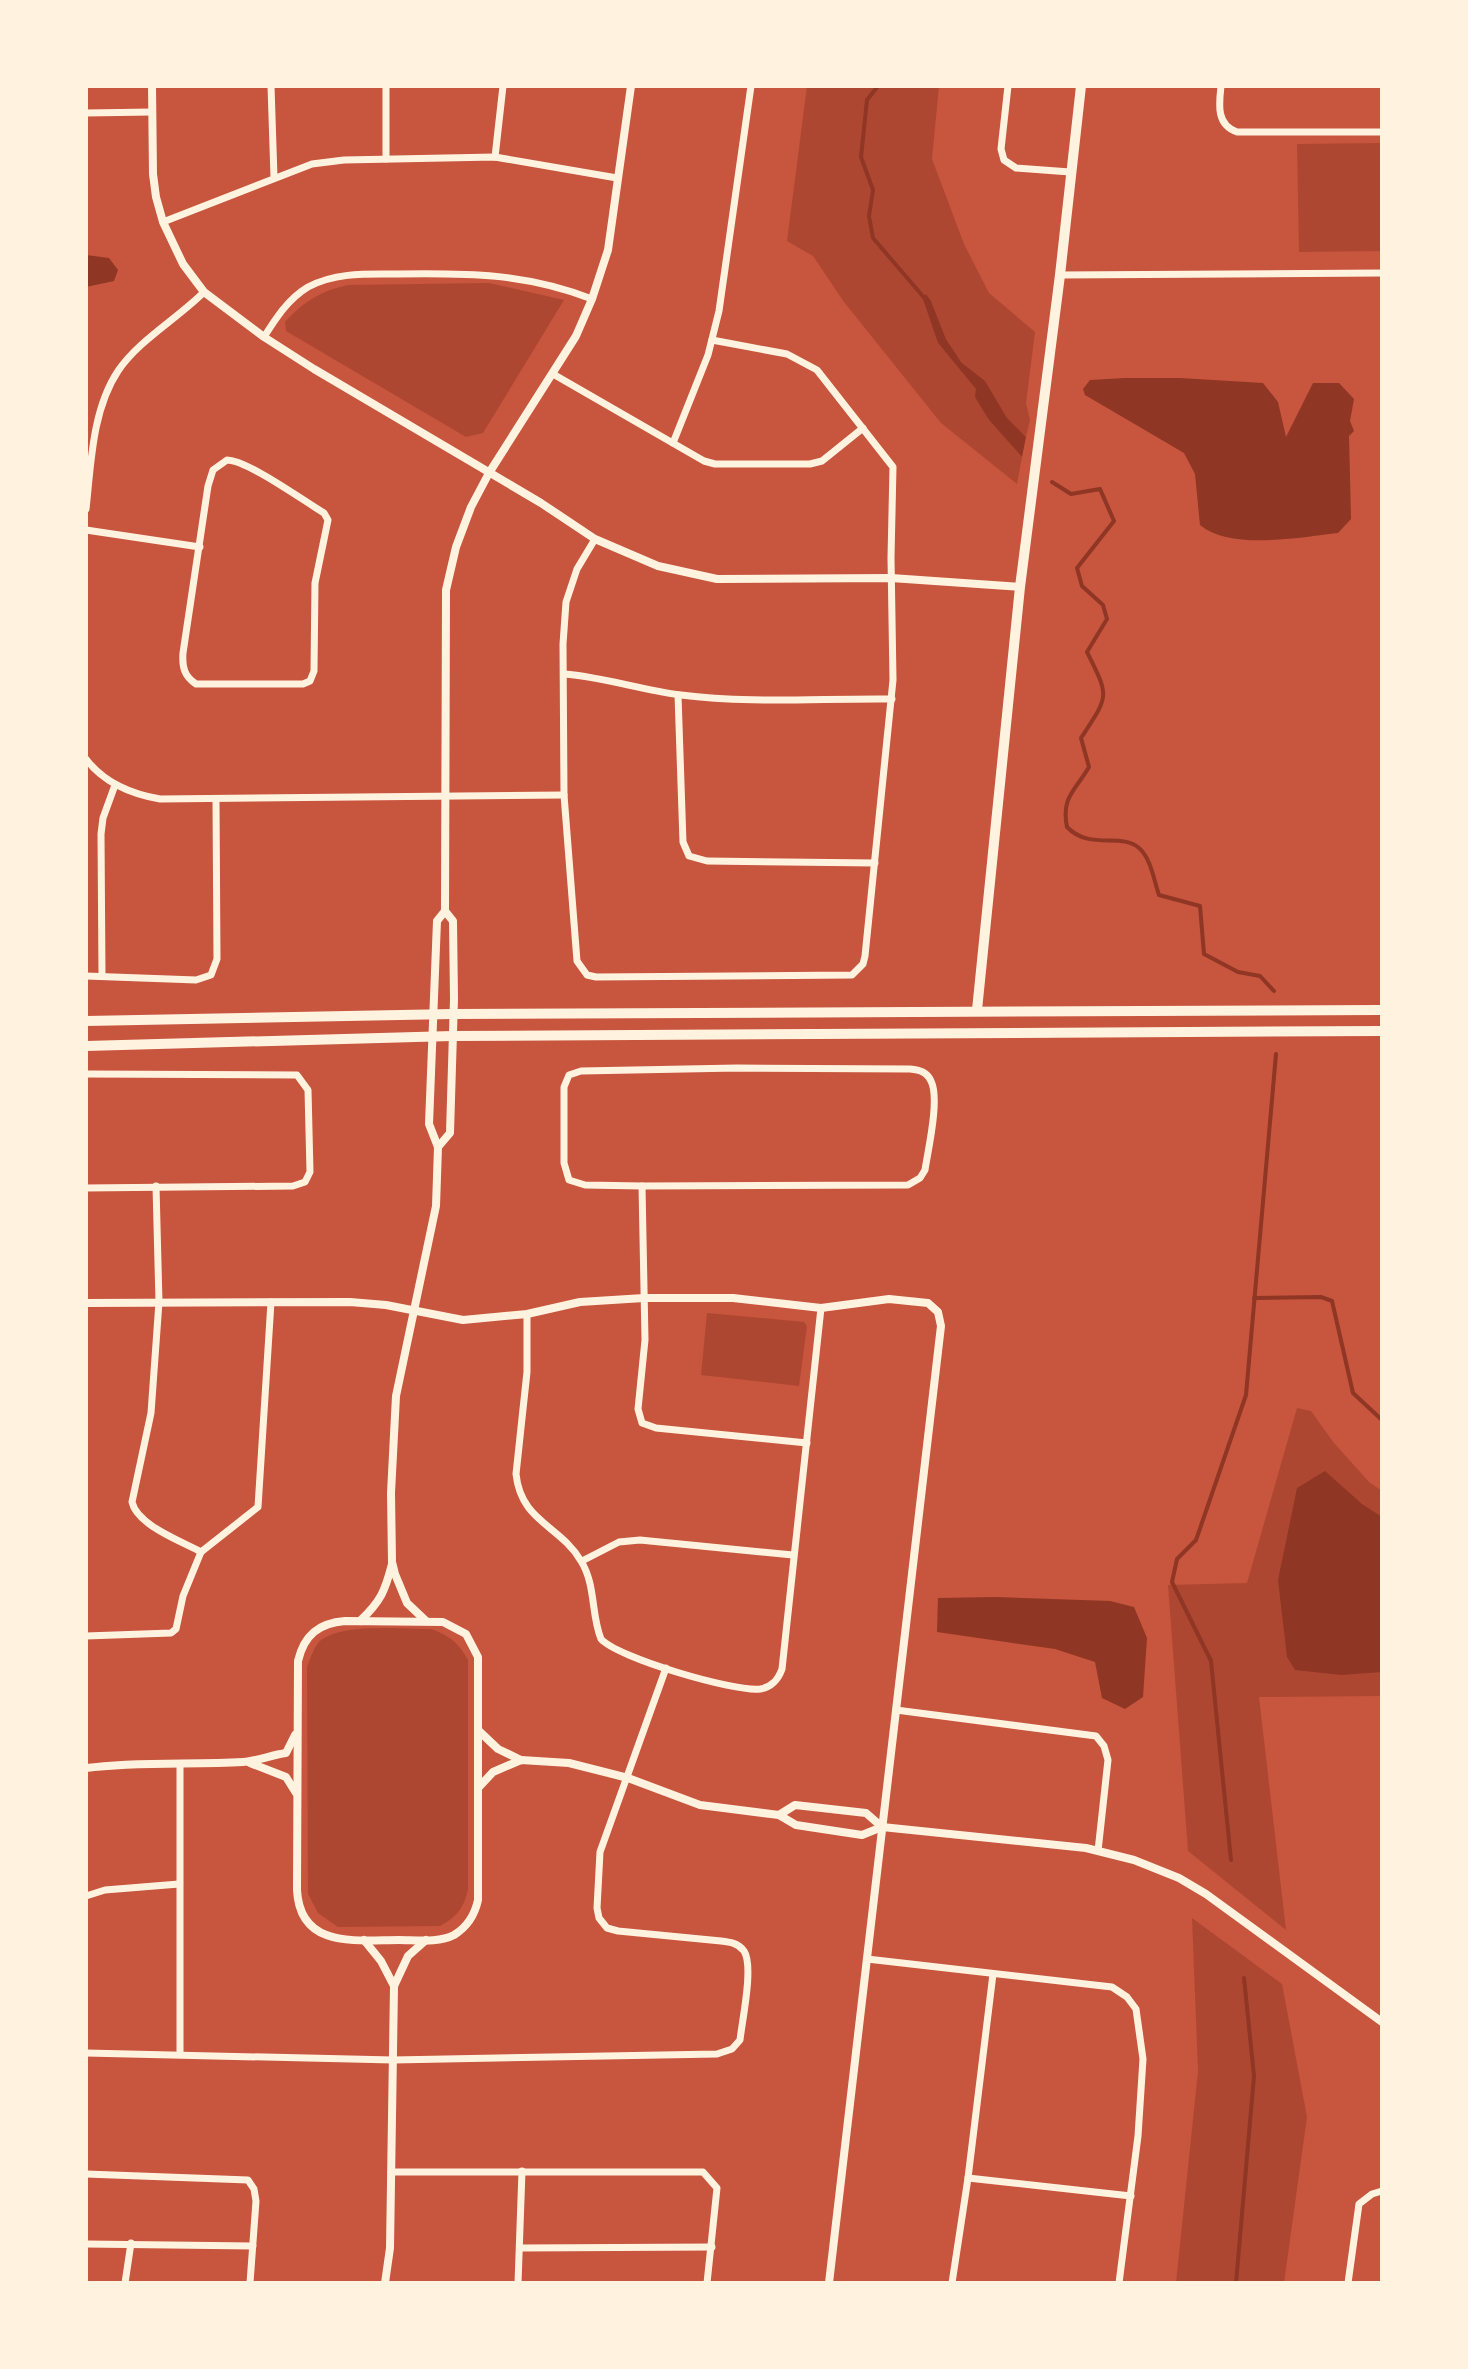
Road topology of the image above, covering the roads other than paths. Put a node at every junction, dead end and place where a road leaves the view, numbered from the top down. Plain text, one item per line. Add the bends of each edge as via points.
1 (152, 86) edge
2 (271, 86) edge
3 (386, 86) edge
4 (503, 86) edge
5 (631, 86) edge
6 (751, 86) edge
7 (1008, 86) edge
8 (1081, 86) edge
9 (1221, 86) edge
10 (152, 112) junction
11 (86, 113) edge
12 (1382, 132) edge
13 (495, 157) junction
14 (386, 159) junction
15 (1070, 172) junction
16 (274, 177) junction
17 (617, 178) junction
18 (163, 222) junction
19 (1382, 273) edge
20 (1060, 275) junction
21 (204, 292) junction
22 (592, 299) junction
23 (264, 337) junction
24 (712, 340) junction
25 (553, 374) junction
26 (863, 428) junction
27 (673, 443) junction
28 (489, 473) junction
29 (86, 509) edge
30 (86, 530) edge
31 (595, 539) junction
32 (200, 547) junction
33 (891, 578) junction
34 (1020, 587) junction
35 (564, 674) junction
36 (678, 695) junction
37 (892, 699) junction
38 (86, 759) edge
39 (115, 785) junction
40 (564, 795) junction
41 (444, 797) junction
42 (216, 800) junction
43 (875, 863) junction
44 (445, 911) junction
45 (86, 976) edge
46 (102, 976) junction
47 (977, 1010) junction
48 (1382, 1010) edge
49 (433, 1014) junction
50 (453, 1014) junction
51 (86, 1021) edge
52 (1382, 1031) edge
53 (452, 1036) junction
54 (431, 1037) junction
55 (86, 1046) edge
56 (86, 1074) edge
57 (438, 1147) junction
58 (156, 1186) junction
59 (642, 1186) junction
60 (86, 1188) edge
61 (644, 1298) junction
62 (159, 1302) junction
63 (271, 1302) junction
64 (86, 1303) edge
65 (821, 1308) junction
66 (415, 1312) junction
67 (527, 1314) junction
68 (807, 1443) junction
69 (201, 1552) junction
70 (793, 1555) junction
71 (582, 1561) junction
72 (392, 1562) junction
73 (360, 1621) junction
74 (427, 1621) junction
75 (86, 1636) edge
76 (666, 1668) junction
77 (896, 1710) junction
78 (297, 1730) junction
79 (479, 1731) junction
80 (521, 1760) junction
81 (245, 1762) junction
82 (180, 1764) junction
83 (86, 1768) edge
84 (628, 1778) junction
85 (479, 1787) junction
86 (297, 1794) junction
87 (779, 1815) junction
88 (882, 1827) junction
89 (1098, 1851) junction
90 (179, 1884) junction
91 (86, 1896) edge
92 (363, 1939) junction
93 (427, 1940) junction
94 (867, 1959) junction
95 (993, 1974) junction
96 (394, 1986) junction
97 (1382, 2022) edge
98 (86, 2053) edge
99 (180, 2053) junction
100 (393, 2060) junction
101 (522, 2171) junction
102 (391, 2172) junction
103 (86, 2174) edge
104 (968, 2178) junction
105 (1382, 2191) edge
106 (1131, 2196) junction
107 (131, 2243) junction
108 (86, 2244) edge
109 (253, 2246) junction
110 (712, 2247) junction
111 (521, 2248) junction
112 (125, 2283) edge
113 (250, 2283) edge
114 (385, 2283) edge
115 (518, 2283) edge
116 (707, 2283) edge
117 (829, 2283) edge
118 (952, 2283) edge
119 (1119, 2283) edge
120 (1348, 2283) edge

1 - 10 street
2 - 16 street
3 - 14 street
4 - 13 street
5 - 17 street
6 - 24 street
7 - 15 street via 1004,160 1016,168
8 - 15 main road
9 - 12 street via 1220,115 1237,132
10 - 11 street
10 - 18 street via 153,174
13 - 14 street
13 - 17 street
14 - 16 street via 312,164
15 - 20 main road
16 - 18 street
17 - 22 street via 608,250
18 - 21 street
19 - 20 street
20 - 34 main road
21 - 23 street
21 - 29 street via 136,350 110,384 99,417
22 - 23 street via 541,282 482,273 353,275 321,281 300,293
22 - 25 street
23 - 28 street
24 - 26 street via 804,361
24 - 27 street
25 - 27 street
25 - 28 street
26 - 27 street via 822,461 810,464 715,464
26 - 33 street via 893,467
28 - 31 street
28 - 41 street via 456,547 446,590
30 - 32 street
31 - 33 street via 658,566 717,579
31 - 35 street via 566,602
32 - 32 street via 208,486 213,470 227,460 324,513 329,526 315,583 310,681 207,685 188,679 183,653
33 - 34 street
33 - 37 street
34 - 47 main road
35 - 36 street
35 - 40 street
36 - 37 street
36 - 43 street via 683,842 689,856 707,861
37 - 43 street
38 - 39 street
39 - 42 street via 160,799
39 - 46 street via 101,834
40 - 41 street
40 - 43 street via 577,961 587,975 596,977 852,975 865,956
41 - 42 street
41 - 44 street
42 - 46 street via 216,968 196,980
44 - 49 street via 437,921
44 - 50 street via 453,921
45 - 46 street
47 - 48 main road
47 - 50 main road
49 - 50 main road
49 - 51 main road
49 - 54 street
50 - 53 street
52 - 53 main road
53 - 54 main road
53 - 57 street via 450,1133
54 - 55 main road
54 - 57 street via 429,1124
56 - 58 street via 290,1073 307,1084 310,1172 305,1182
57 - 66 street via 436,1206
58 - 60 street
58 - 62 street
59 - 59 street via 569,1180 564,1163 564,1087 573,1072 910,1069 925,1073 933,1086 925,1170 908,1185
59 - 61 street
61 - 65 street via 733,1298
61 - 67 street via 580,1302
61 - 68 street via 638,1409 642,1423
62 - 63 street
62 - 64 street
62 - 69 street via 151,1413 133,1510
63 - 66 street via 350,1302
63 - 69 street via 258,1507
65 - 68 street
65 - 77 street via 889,1299 924,1301 935,1308 941,1326
66 - 67 street via 463,1320
66 - 72 street via 395,1410
67 - 71 street via 517,1486 529,1510
68 - 70 street
69 - 75 street via 171,1633
70 - 71 street via 640,1540 619,1542
70 - 76 street via 782,1669 771,1685 718,1684
71 - 76 street via 601,1639
72 - 73 street via 383,1595
72 - 74 street via 406,1601
73 - 74 street
73 - 78 street via 326,1624 305,1642 298,1661
74 - 79 street via 459,1629 475,1649
76 - 84 street
77 - 88 street
77 - 89 street via 1096,1736 1108,1760
78 - 81 street via 286,1753
78 - 86 street
79 - 80 street via 498,1749
79 - 85 street
80 - 84 street via 569,1763
80 - 85 street via 493,1772
81 - 82 street
81 - 86 street via 286,1777
82 - 83 street
82 - 90 street
84 - 87 street via 700,1805
84 - 100 street via 600,1852 599,1918 618,1931 721,1941 743,1949 748,1968 737,2046 717,2054
85 - 93 street via 476,1910 457,1933
86 - 92 street via 299,1910 326,1935
87 - 88 street via 796,1825 862,1835
87 - 88 street via 795,1805 866,1813
88 - 89 street
88 - 94 street
89 - 97 street via 1134,1860 1206,1894
90 - 91 street
90 - 99 street
92 - 93 street
92 - 96 street
93 - 96 street via 408,1956
94 - 95 street
94 - 117 street
95 - 104 street
95 - 106 street via 1112,1987 1136,2009 1143,2059
96 - 100 street
98 - 99 street
99 - 100 street
100 - 102 street
101 - 102 street
101 - 110 street via 703,2172 717,2188
101 - 111 street
102 - 114 street
103 - 109 street via 248,2180 256,2201
104 - 106 street
104 - 118 street
105 - 120 street via 1359,2204
106 - 119 street
107 - 108 street
107 - 109 street
107 - 112 street
109 - 113 street
110 - 111 street
110 - 116 street
111 - 115 street

